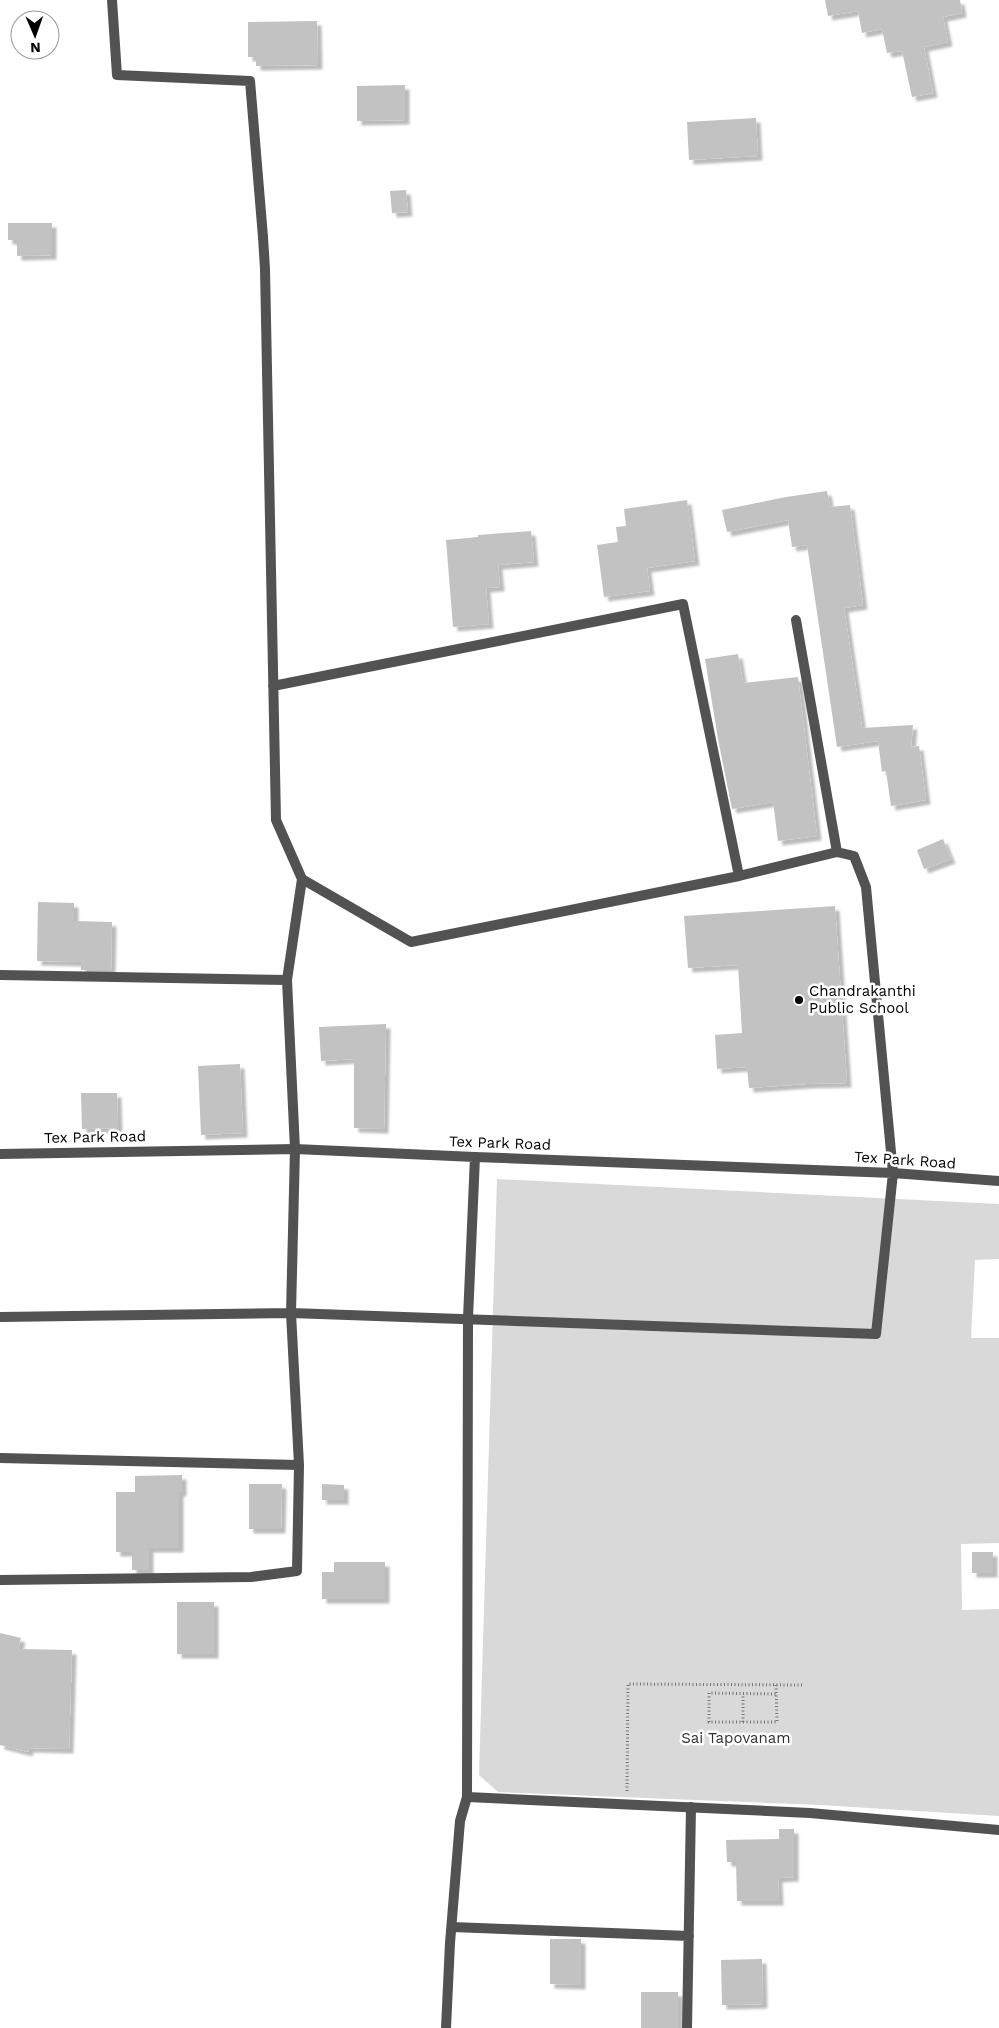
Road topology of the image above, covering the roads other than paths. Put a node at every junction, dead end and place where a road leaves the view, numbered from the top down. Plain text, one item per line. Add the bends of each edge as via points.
1 (112, 0) edge
2 (796, 620) dead end
3 (273, 686) junction
4 (837, 852) junction
5 (739, 876) junction
6 (302, 879) junction
7 (0, 975) edge
8 (287, 980) junction
9 (295, 1149) junction
10 (0, 1154) edge
11 (475, 1157) junction
12 (894, 1173) junction
13 (999, 1181) edge
14 (291, 1313) junction
15 (0, 1317) edge
16 (468, 1318) junction
17 (0, 1458) edge
18 (299, 1465) junction
19 (0, 1580) edge
20 (467, 1797) junction
21 (692, 1807) junction
22 (999, 1830) edge
23 (452, 1927) junction
24 (689, 1936) junction
25 (446, 2028) edge
26 (687, 2028) edge

1 - 3 street via 117,75 250,81 266,289
2 - 4 street
3 - 5 street via 683,604
3 - 6 street via 276,820
4 - 5 street
4 - 12 street via 854,856 866,887
5 - 6 street via 411,942
6 - 8 street
7 - 8 street
8 - 9 street
9 - 10 street, Tex Park Road
9 - 11 street, Tex Park Road
9 - 14 street
11 - 12 street, Tex Park Road
11 - 16 street
12 - 13 street, Tex Park Road
12 - 16 street via 876,1334
14 - 15 street
14 - 16 street
14 - 18 street
16 - 20 street
17 - 18 street
18 - 19 street via 297,1571 251,1577
20 - 21 street
20 - 23 street via 460,1821
21 - 22 street via 810,1812
21 - 24 street
23 - 24 street
23 - 25 street
24 - 26 street

